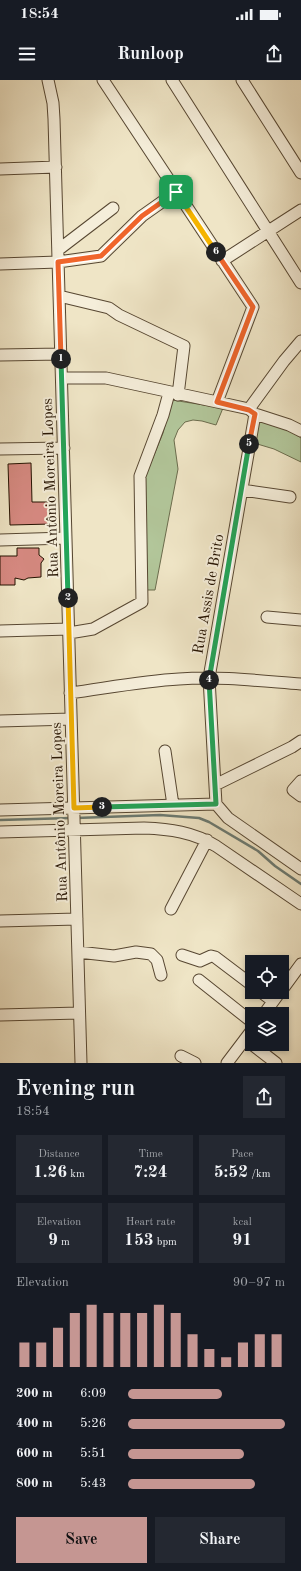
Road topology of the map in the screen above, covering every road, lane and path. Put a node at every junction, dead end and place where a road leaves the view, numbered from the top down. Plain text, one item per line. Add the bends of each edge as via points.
1 (48, 80) edge
2 (103, 80) edge
3 (172, 80) edge
4 (242, 80) edge
5 (56, 167) junction
6 (0, 169) edge
7 (301, 173) edge
8 (176, 192) junction
9 (113, 208) dead end
10 (301, 210) edge
11 (268, 231) junction
12 (58, 250) junction
13 (222, 261) junction
14 (58, 262) junction
15 (0, 264) edge
16 (301, 283) edge
17 (59, 296) junction
18 (301, 341) edge
19 (61, 354) junction
20 (0, 355) edge
21 (62, 378) junction
22 (174, 394) junction
23 (217, 402) junction
24 (252, 412) junction
25 (301, 431) edge
26 (64, 448) junction
27 (0, 450) edge
28 (242, 490) junction
29 (290, 497) dead end
30 (66, 538) junction
31 (0, 540) edge
32 (267, 617) dead end
33 (301, 620) edge
34 (0, 631) edge
35 (69, 631) junction
36 (209, 678) junction
37 (301, 684) edge
38 (70, 693) junction
39 (71, 719) junction
40 (0, 721) edge
41 (301, 741) edge
42 (165, 751) dead end
43 (301, 781) edge
44 (214, 785) junction
45 (301, 796) edge
46 (216, 804) junction
47 (173, 805) junction
48 (74, 808) junction
49 (0, 810) edge
50 (74, 830) junction
51 (0, 832) edge
52 (207, 840) junction
53 (301, 869) edge
54 (301, 904) edge
55 (171, 909) dead end
56 (77, 919) junction
57 (0, 921) edge
58 (78, 952) junction
59 (182, 955) dead end
60 (301, 964) edge
61 (161, 975) dead end
62 (199, 980) dead end
63 (245, 980) edge
64 (289, 980) edge
65 (271, 999) edge
66 (273, 1001) joint
67 (269, 1007) edge
68 (79, 1013) junction
69 (0, 1015) edge
70 (245, 1016) edge
71 (245, 1039) edge
72 (260, 1051) edge
73 (181, 1056) dead end
74 (81, 1063) edge
75 (195, 1063) edge
76 (227, 1063) edge
77 (276, 1063) edge

1 - 5 street, Rua Antônio Moreira Lopes via 53,103
2 - 8 street
3 - 11 street
4 - 7 street
5 - 6 street
5 - 12 street, Rua Antônio Moreira Lopes
8 - 13 street
8 - 14 street via 142,216 101,256
9 - 12 street
10 - 11 street
11 - 13 street
11 - 16 street
12 - 14 street, Rua Antônio Moreira Lopes
13 - 23 street via 253,307
14 - 15 street
14 - 17 street, Rua Antônio Moreira Lopes
17 - 19 street, Rua Antônio Moreira Lopes
17 - 22 street via 110,308 119,315 184,346
18 - 24 street, Rua Assis de Brito via 284,361
19 - 20 street
19 - 21 street, Rua Antônio Moreira Lopes
21 - 22 street via 106,378
21 - 26 street, Rua Antônio Moreira Lopes
22 - 23 street
22 - 35 street via 163,415 140,476 142,602 93,629
23 - 24 street
24 - 25 street
24 - 28 street, Rua Assis de Brito
26 - 27 street
26 - 30 street, Rua Antônio Moreira Lopes
28 - 29 street
28 - 36 street, Rua Assis de Brito
30 - 31 street
30 - 35 street, Rua Antônio Moreira Lopes
32 - 33 street
34 - 35 street
35 - 38 street, Rua Antônio Moreira Lopes
36 - 37 street
36 - 38 street via 152,681
36 - 44 street, Rua Assis de Brito
38 - 39 street, Rua Antônio Moreira Lopes
39 - 40 street
39 - 48 street, Rua Antônio Moreira Lopes
41 - 44 street
42 - 47 street
43 - 45 street via 293,790
44 - 46 street, Rua Assis de Brito
46 - 47 street
46 - 53 street via 228,818
47 - 48 street
48 - 49 street
48 - 50 street, Rua Antônio Moreira Lopes
50 - 51 street
50 - 52 street via 160,829 188,832
50 - 56 street, Rua Antônio Moreira Lopes
52 - 54 street
52 - 55 street
56 - 57 street
56 - 58 street, Rua Antônio Moreira Lopes
58 - 61 street via 114,956 136,952 151,954 157,960
58 - 68 street, Rua Antônio Moreira Lopes
59 - 63 street via 200,960 215,957
60 - 64 street
62 - 70 street
65 - 66 street
66 - 67 street
68 - 69 street
68 - 74 street, Rua Antônio Moreira Lopes
71 - 76 street
72 - 77 street
73 - 75 street

